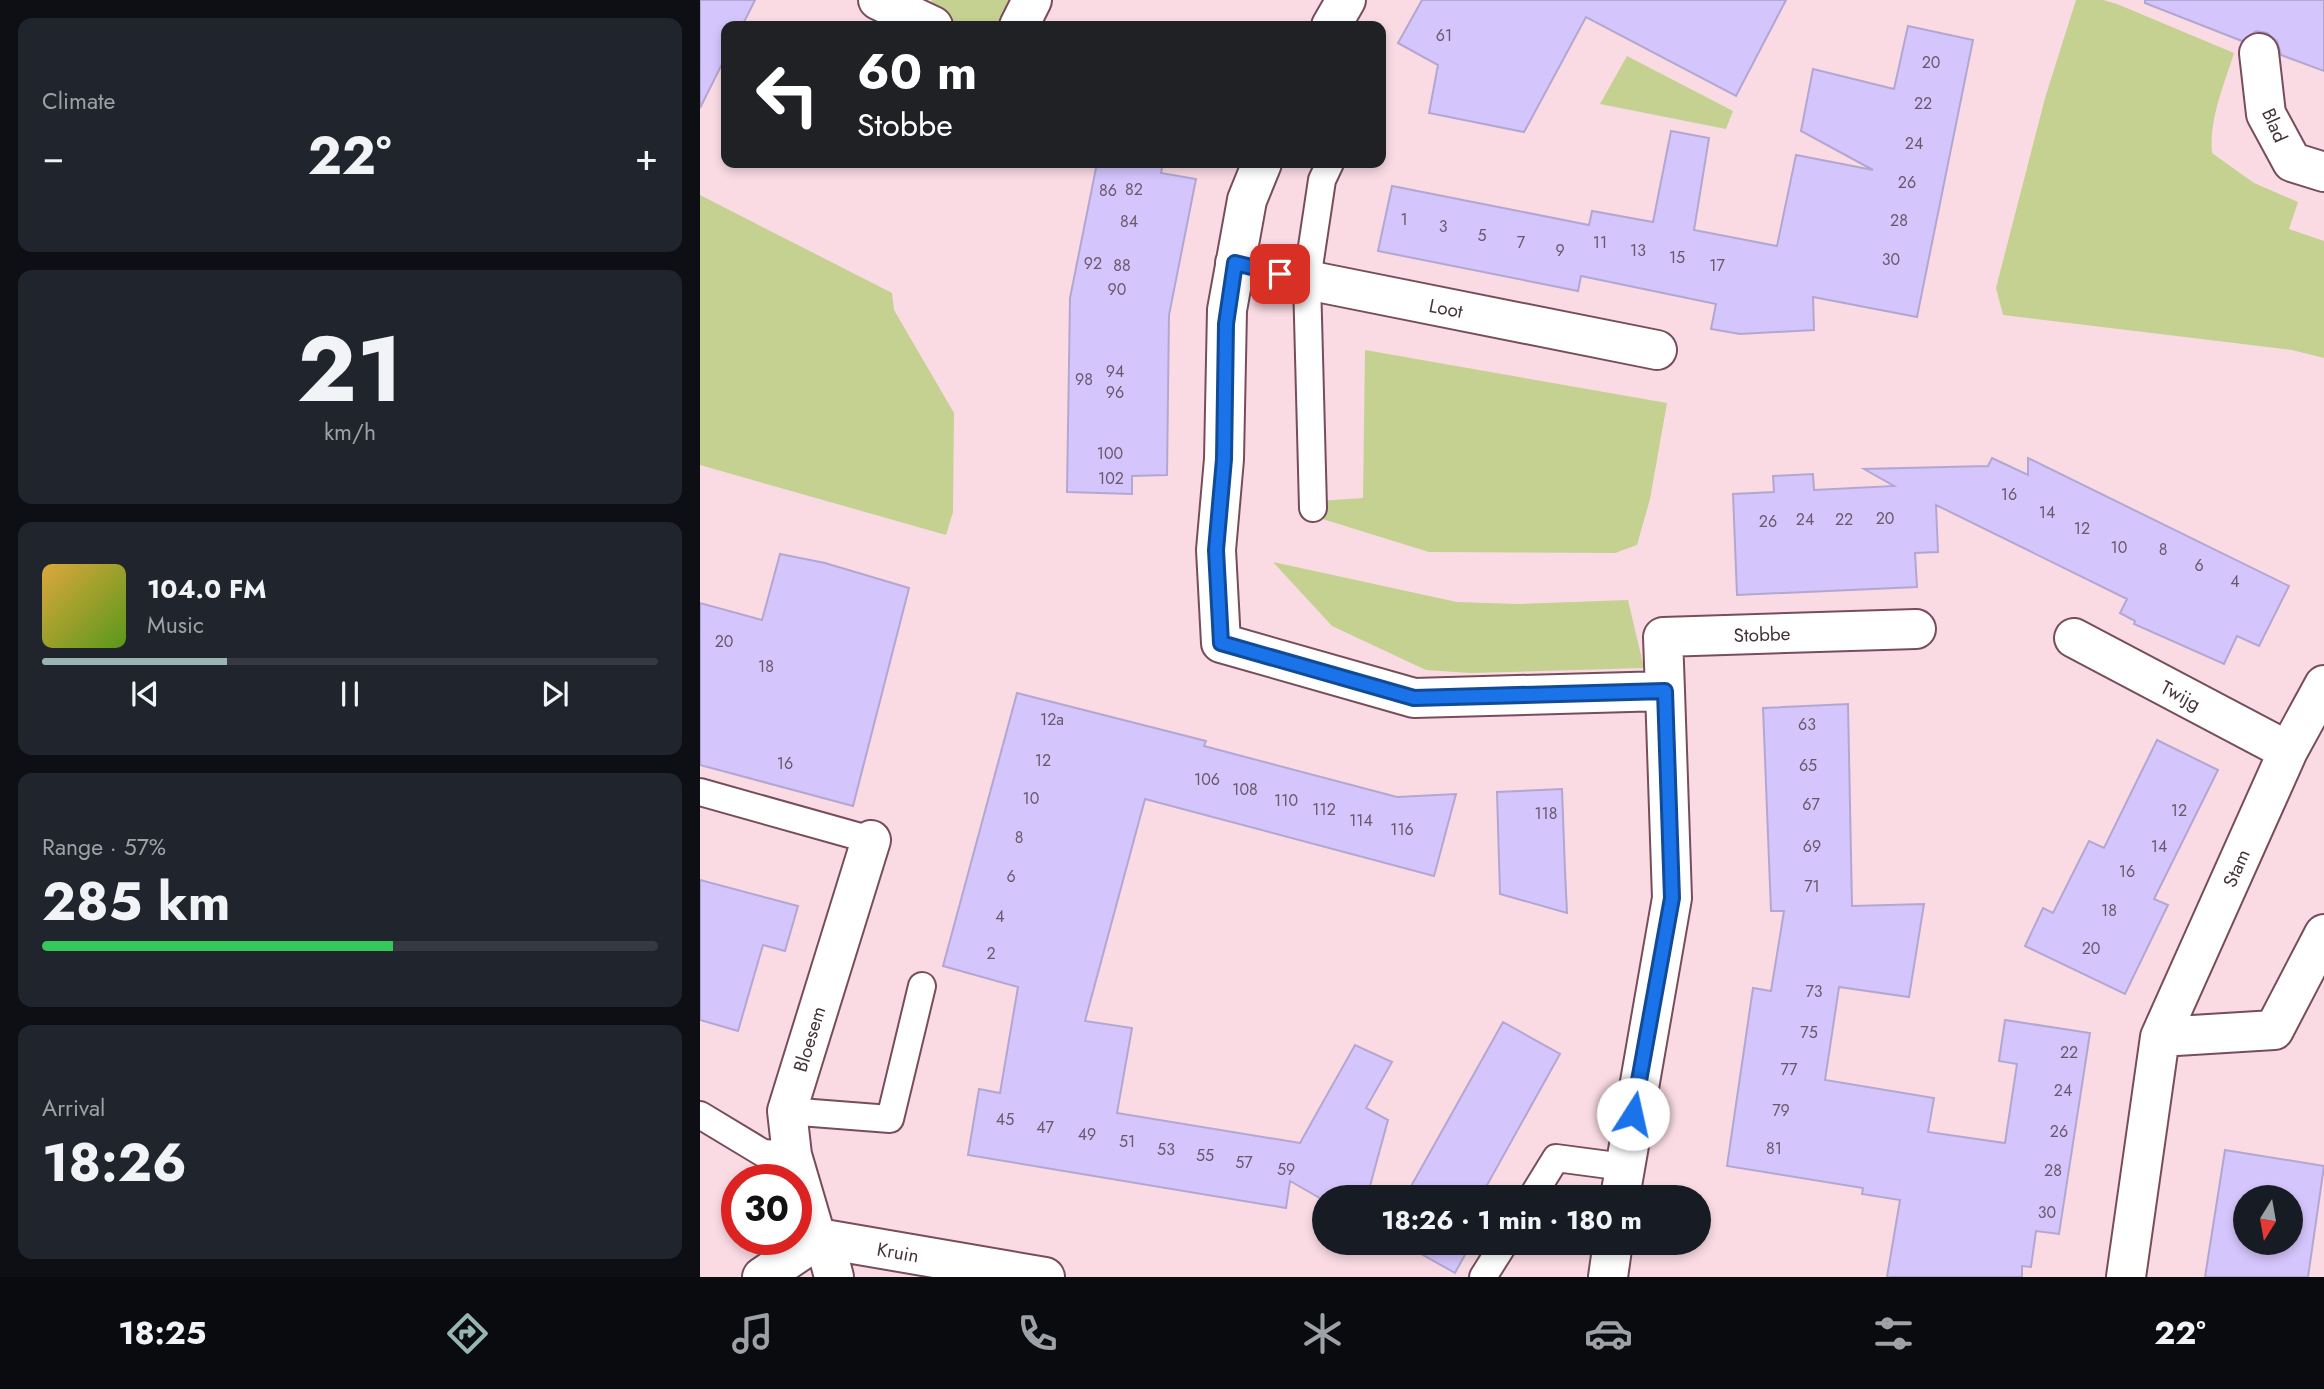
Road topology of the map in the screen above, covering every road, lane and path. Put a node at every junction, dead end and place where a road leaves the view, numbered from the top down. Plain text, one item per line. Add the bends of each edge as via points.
1 (878, 0) edge
2 (1032, 0) edge
3 (1346, 0) edge
4 (922, 21) edge
5 (1021, 21) edge
6 (1334, 21) edge
7 (2259, 53) dead end
8 (1260, 168) edge
9 (1328, 168) edge
10 (2324, 172) edge
11 (1235, 263) junction
12 (1307, 281) junction
13 (1657, 350) dead end
14 (1313, 508) dead end
15 (1916, 629) dead end
16 (2074, 638) dead end
17 (1665, 691) junction
18 (2321, 697) edge
19 (2288, 751) junction
20 (700, 792) edge
21 (871, 840) joint
22 (2324, 934) edge
23 (922, 986) dead end
24 (2161, 1037) junction
25 (787, 1111) junction
26 (700, 1115) edge
27 (792, 1155) junction
28 (1622, 1182) edge
29 (1539, 1185) edge
30 (821, 1240) junction
31 (1497, 1255) edge
32 (1611, 1255) edge
33 (762, 1277) edge
34 (834, 1277) edge
35 (1045, 1277) edge
36 (1483, 1277) edge
37 (1608, 1277) edge
38 (2126, 1277) edge

1 - 4 street
2 - 5 street
3 - 6 street
7 - 10 street, Blad via 2266,114 2292,162
8 - 11 street via 1247,200
9 - 12 lane
11 - 12 street, Loot
11 - 17 street via 1226,324 1224,459 1216,550 1221,643 1414,698
12 - 13 street, Loot
12 - 14 lane
15 - 17 street, Stobbe via 1663,636
16 - 19 street, Twijg
17 - 28 street, Stobbe via 1672,898
18 - 19 street, Stam
19 - 24 street, Stam
20 - 21 lane
21 - 25 street, Bloesem
22 - 24 street via 2274,1030
23 - 25 lane via 890,1119
24 - 38 street, Stam
25 - 27 street, Bloesem
26 - 27 lane via 763,1153
27 - 30 street, Bloesem
28 - 29 lane via 1556,1158
30 - 33 street
30 - 34 street, Bloesem
30 - 35 street, Kruin
31 - 36 lane
32 - 37 street

